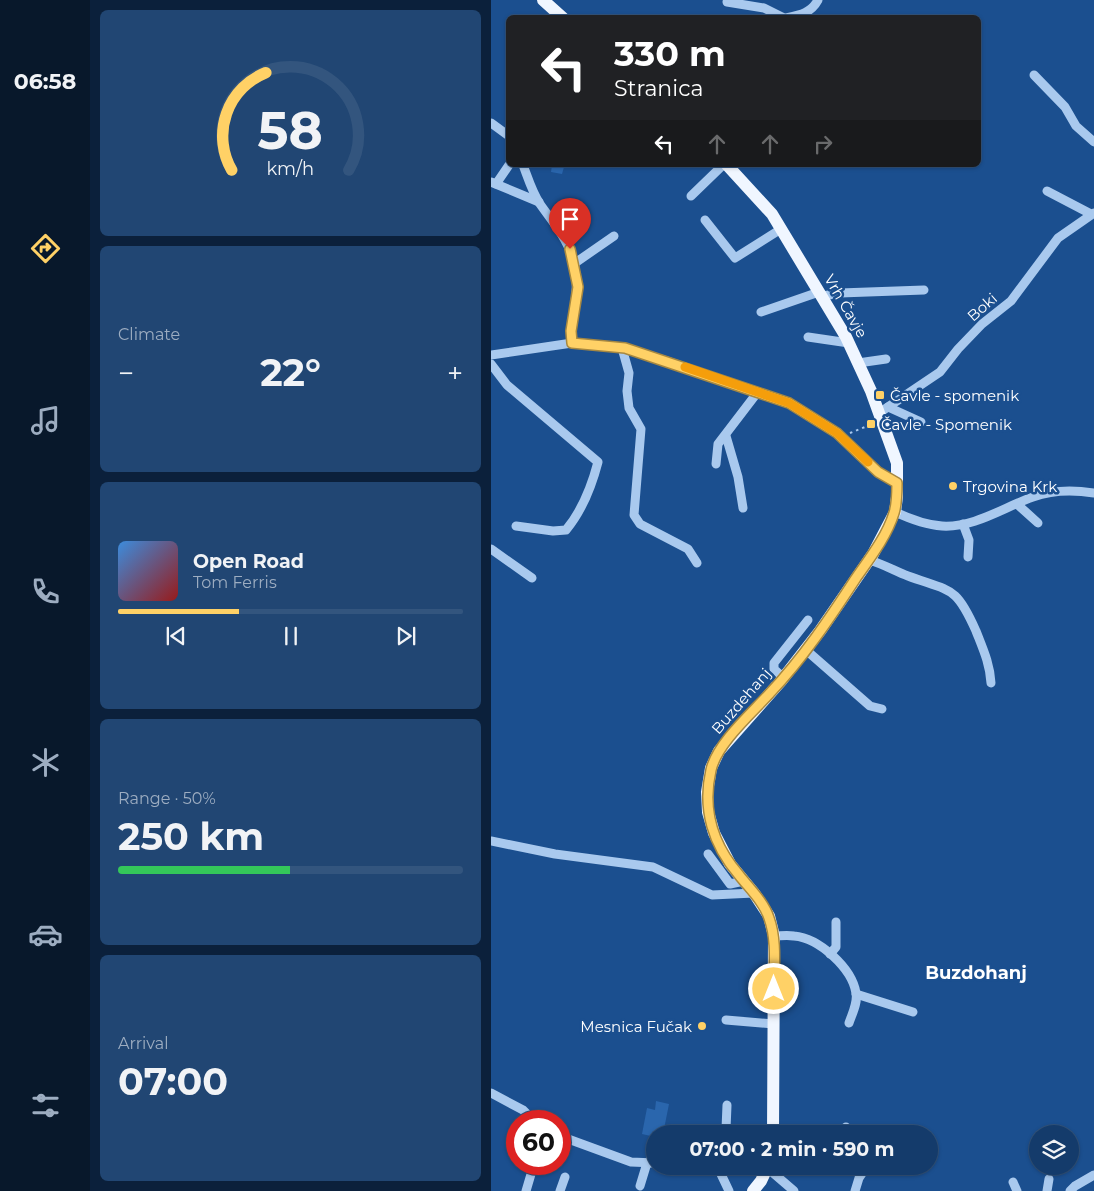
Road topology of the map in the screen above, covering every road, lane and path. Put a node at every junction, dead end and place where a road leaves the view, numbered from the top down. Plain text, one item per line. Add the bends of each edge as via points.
1 (543, 0) edge
2 (818, 0) edge
3 (727, 2) dead end
4 (560, 15) edge
5 (779, 15) edge
6 (801, 15) edge
7 (1034, 75) dead end
8 (491, 122) edge
9 (506, 134) edge
10 (1094, 142) edge
11 (507, 167) edge
12 (524, 167) edge
13 (730, 167) edge
14 (493, 183) edge
15 (1047, 191) dead end
16 (691, 196) dead end
17 (539, 202) junction
18 (1092, 214) edge
19 (705, 220) dead end
20 (781, 229) junction
21 (614, 236) dead end
22 (575, 263) junction
23 (924, 290) dead end
24 (821, 294) junction
25 (761, 312) dead end
26 (808, 337) dead end
27 (572, 343) junction
28 (849, 343) junction
29 (622, 348) junction
30 (491, 355) edge
31 (886, 359) dead end
32 (858, 363) junction
33 (491, 364) edge
34 (757, 393) junction
35 (884, 410) junction
36 (921, 422) dead end
37 (870, 425) dead end
38 (845, 435) dead end
39 (726, 436) junction
40 (716, 464) dead end
41 (897, 483) junction
42 (1094, 493) edge
43 (1017, 504) junction
44 (743, 508) dead end
45 (895, 512) junction
46 (1038, 523) dead end
47 (963, 524) junction
48 (516, 526) dead end
49 (491, 549) edge
50 (968, 557) dead end
51 (869, 560) junction
52 (697, 563) dead end
53 (533, 578) dead end
54 (808, 620) dead end
55 (806, 650) junction
56 (784, 678) junction
57 (991, 683) dead end
58 (882, 709) dead end
59 (491, 841) edge
60 (709, 854) dead end
61 (743, 881) junction
62 (754, 893) junction
63 (836, 922) dead end
64 (774, 936) junction
65 (830, 954) junction
66 (856, 994) junction
67 (913, 1012) dead end
68 (726, 1020) dead end
69 (849, 1023) dead end
70 (774, 1024) junction
71 (491, 1093) edge
72 (727, 1105) dead end
73 (523, 1110) edge
74 (726, 1125) edge
75 (773, 1125) edge
76 (571, 1140) edge
77 (646, 1163) edge
78 (646, 1173) edge
79 (531, 1175) edge
80 (721, 1175) edge
81 (762, 1175) edge
82 (776, 1175) edge
83 (861, 1175) edge
84 (1094, 1175) edge
85 (565, 1177) dead end
86 (1049, 1179) dead end
87 (640, 1186) dead end
88 (526, 1191) edge
89 (560, 1191) edge
90 (729, 1191) edge
91 (753, 1191) edge
92 (794, 1191) edge
93 (855, 1191) edge
94 (1047, 1191) edge
95 (1070, 1191) edge

1 - 4 main road
2 - 6 street via 813,9
3 - 5 street via 764,8
7 - 10 street via 1065,107 1075,126
8 - 9 street
11 - 14 street
12 - 17 street
13 - 16 street
13 - 20 main road, Vrh Čavje via 760,199
14 - 17 street
15 - 18 street
17 - 22 street via 570,249
18 - 35 street, Boki via 1058,238 1011,301 970,336 940,372
19 - 20 street via 735,258
20 - 24 main road, Vrh Čavje
21 - 22 street
22 - 27 street via 578,287
23 - 24 street
24 - 25 street
24 - 28 main road, Vrh Čavje
26 - 28 street
27 - 29 street
27 - 30 street
28 - 32 main road, Vrh Čavje
29 - 34 street
29 - 52 street via 629,373 629,408 641,429 634,515 640,524 688,549
31 - 32 street
32 - 35 main road, Vrh Čavje
33 - 48 street via 507,385 598,462 580,507 565,530
34 - 39 street
34 - 41 street via 789,403 837,433 878,472
35 - 36 street
35 - 41 main road, Vrh Čavje via 897,463
37 - 38 path
39 - 40 street via 718,444
39 - 44 street
41 - 45 main road, Buzdehanj
42 - 43 street via 1058,492 1035,496
43 - 46 street
43 - 47 street
45 - 47 street via 928,524
45 - 51 main road, Buzdehanj
47 - 50 street via 969,540
49 - 53 street
51 - 55 main road, Buzdehanj
51 - 57 street via 940,586 961,601 983,647
54 - 56 street via 774,663 774,669
55 - 56 main road, Buzdehanj
55 - 58 street via 870,706
56 - 61 main road, Buzdehanj via 719,751 711,768 707,812 714,834
59 - 62 street via 653,867 712,895
60 - 61 street via 730,884
61 - 62 main road, Buzdehanj
62 - 64 main road, Buzdehanj via 769,916
63 - 65 street via 836,947
64 - 65 street via 795,936
64 - 70 main road, Buzdehanj
65 - 66 street via 849,972
66 - 67 street
66 - 69 street
68 - 70 street
70 - 75 main road, Buzdehanj
71 - 73 street
72 - 74 street
76 - 77 street via 631,1162
78 - 87 street
79 - 88 street
80 - 90 street
81 - 91 main road
82 - 92 street
83 - 93 street
84 - 95 street
85 - 89 street
86 - 94 street

